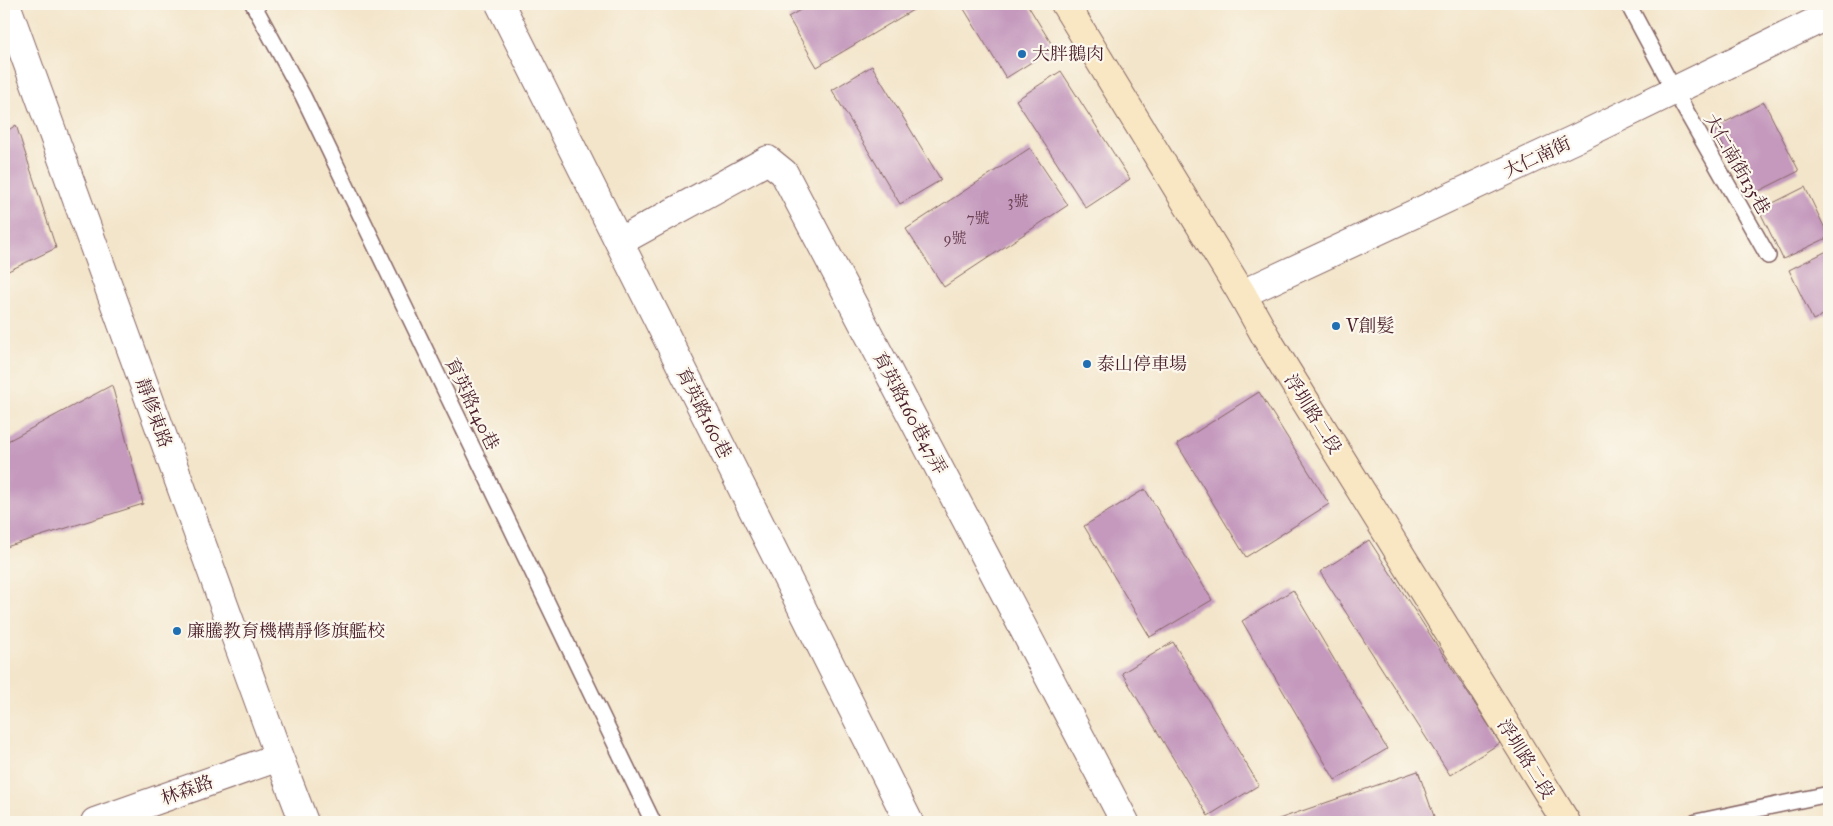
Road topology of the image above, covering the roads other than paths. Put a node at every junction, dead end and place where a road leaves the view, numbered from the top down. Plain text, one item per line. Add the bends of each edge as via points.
1 (6, 4) edge
2 (253, 4) edge
3 (500, 4) edge
4 (1065, 4) edge
5 (1628, 4) edge
6 (1829, 15) edge
7 (12, 51) edge
8 (1674, 90) junction
9 (619, 242) junction
10 (1768, 256) dead end
11 (1242, 294) junction
12 (279, 757) junction
13 (1829, 794) edge
14 (95, 822) edge
15 (304, 822) edge
16 (653, 822) edge
17 (908, 822) edge
18 (1125, 822) edge
19 (1566, 822) edge
20 (1696, 822) edge

1 - 7 street, 靜修東路
2 - 16 lane, 育英路140巷 via 307,105
3 - 9 street, 育英路160巷
4 - 11 street, 浮圳路二段
5 - 8 lane, 大仁南街135巷
6 - 8 street, 大仁南街
7 - 12 street, 靜修東路
8 - 10 lane, 大仁南街135巷
8 - 11 street, 大仁南街
9 - 17 street, 育英路160巷
9 - 18 street, 育英路160巷47弄 via 768,160 784,173
11 - 19 street, 浮圳路二段
12 - 14 street, 林森路
12 - 15 street, 靜修東路
13 - 20 lane

